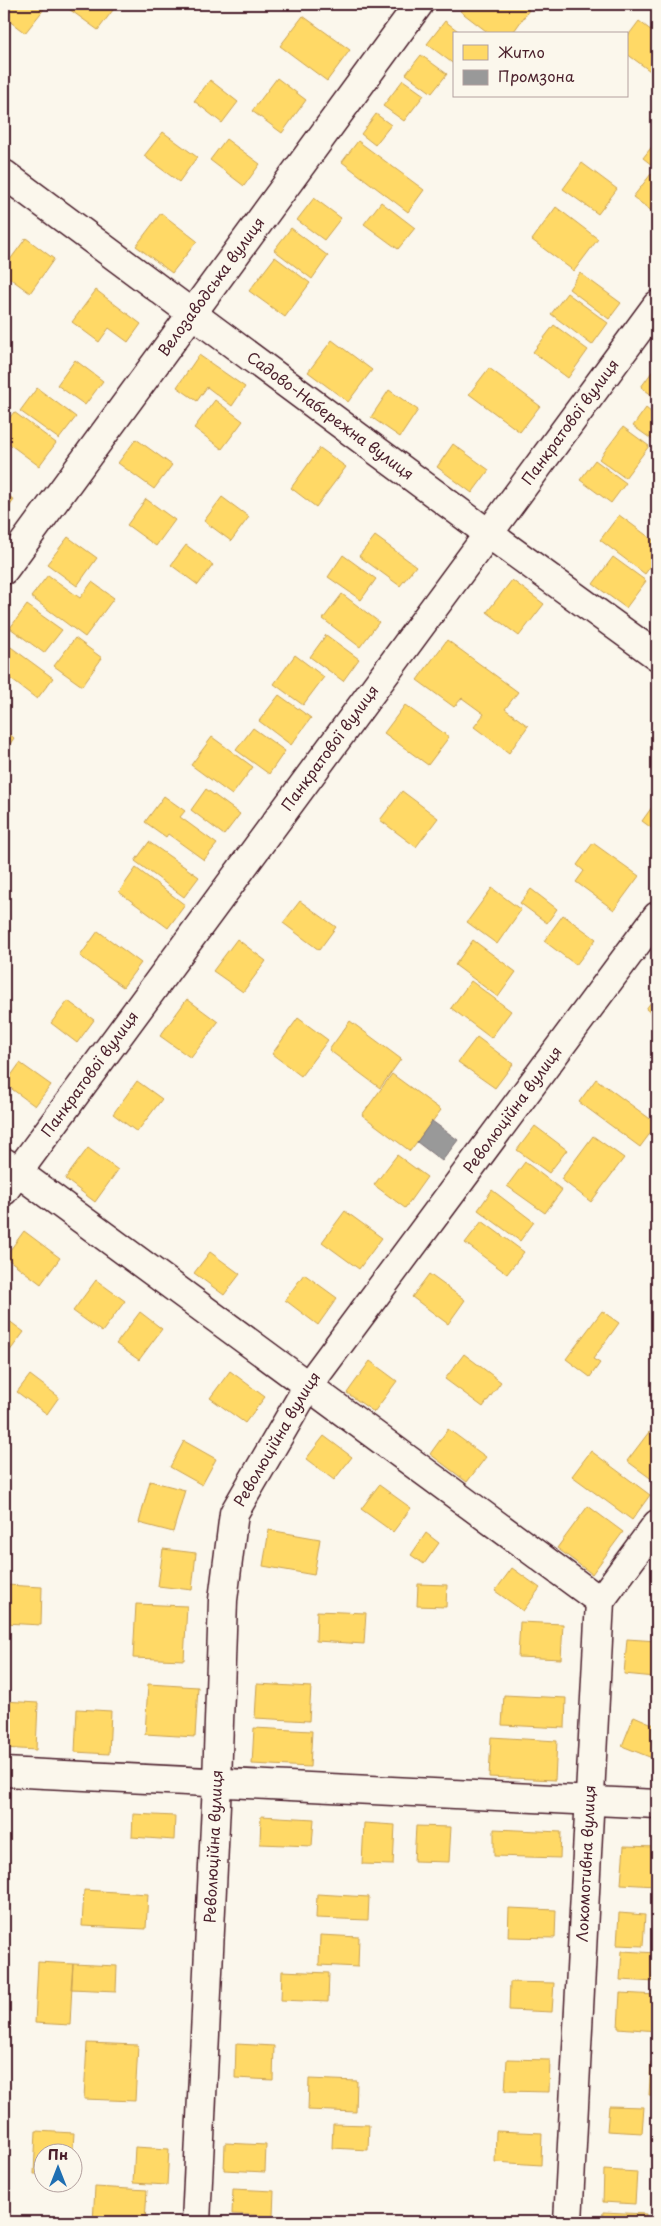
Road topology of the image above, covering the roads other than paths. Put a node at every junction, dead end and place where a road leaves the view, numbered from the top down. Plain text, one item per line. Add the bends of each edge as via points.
1 (419, 4) edge
2 (4, 174) edge
3 (657, 305) edge
4 (193, 312) junction
5 (489, 534) junction
6 (4, 570) edge
7 (657, 656) edge
8 (657, 916) edge
9 (8, 1175) edge
10 (308, 1386) junction
11 (657, 1524) edge
12 (600, 1601) junction
13 (4, 1772) edge
14 (216, 1783) junction
15 (588, 1800) junction
16 (657, 1804) edge
17 (196, 2222) edge
18 (568, 2222) edge

1 - 4 street, Велозаводська вулиця
2 - 4 street, Садово-Набережна вулиця
3 - 5 street, Панкратової вулиця
4 - 5 street, Садово-Набережна вулиця
4 - 6 street, Велозаводська вулиця
5 - 7 street, Садово-Набережна вулиця
5 - 9 street, Панкратової вулиця
8 - 10 street, Революційна вулиця
9 - 10 street
10 - 12 street
10 - 14 street, Революційна вулиця via 234,1513 222,1600
11 - 12 street
12 - 15 street, Локомотивна вулиця
13 - 14 street
14 - 15 street
14 - 17 street, Революційна вулиця
15 - 16 street
15 - 18 street, Локомотивна вулиця

